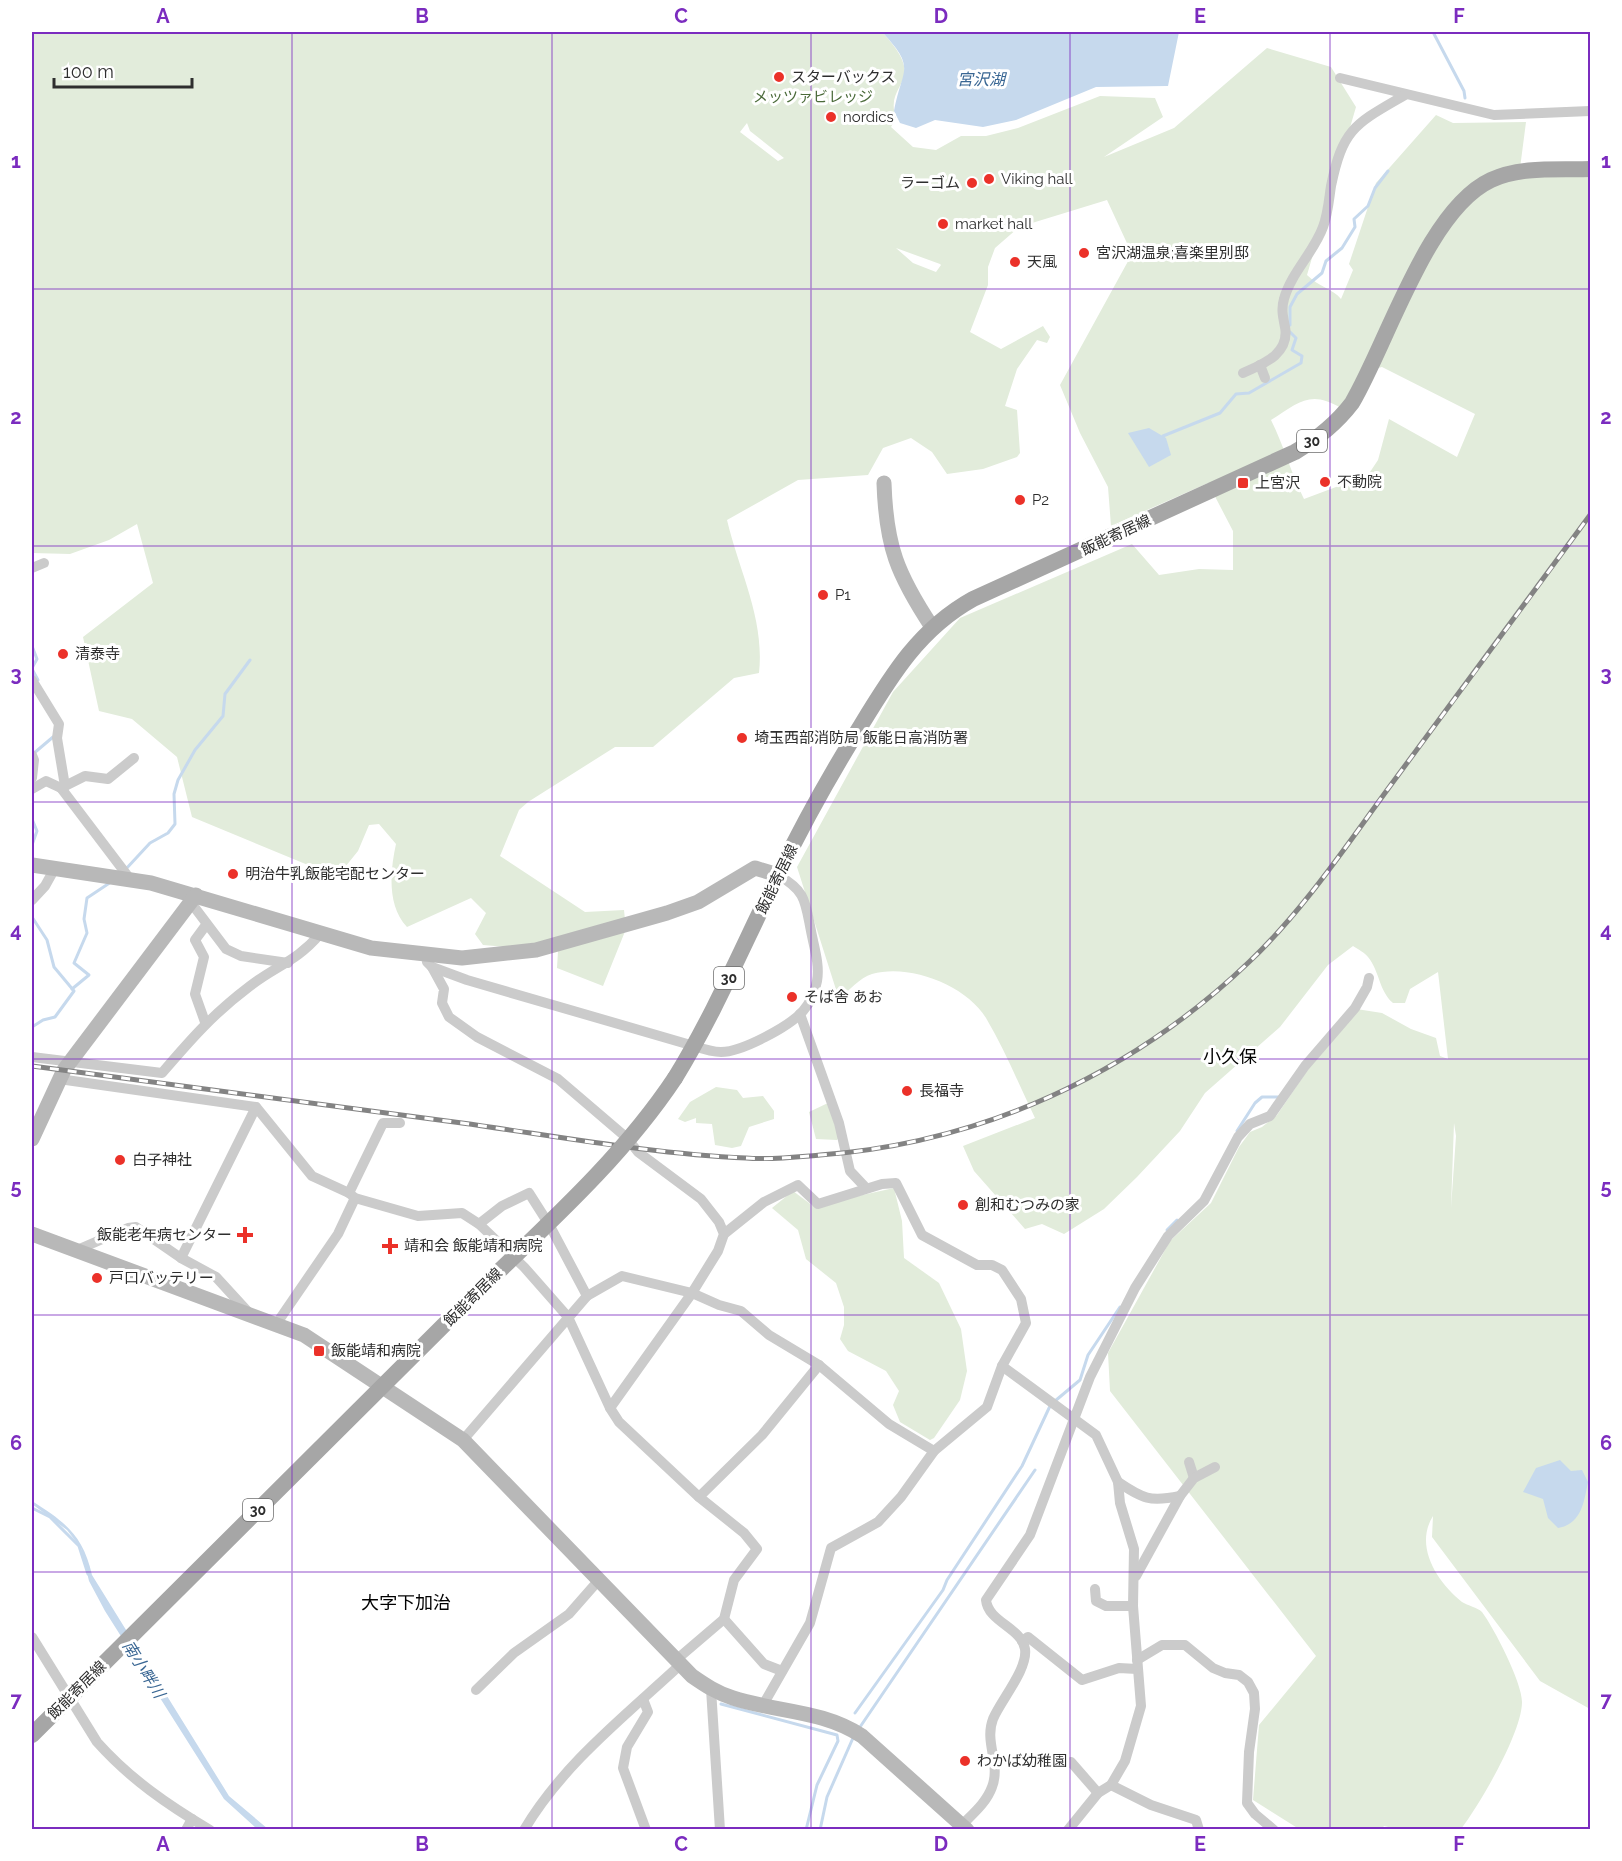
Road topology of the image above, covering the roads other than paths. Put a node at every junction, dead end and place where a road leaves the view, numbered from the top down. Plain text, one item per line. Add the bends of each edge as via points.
1 (1340, 78) dead end
2 (1405, 95) junction
3 (1590, 111) edge
4 (1590, 169) edge
5 (1260, 365) junction
6 (1243, 373) dead end
7 (1265, 378) dead end
8 (884, 483) dead end
9 (44, 563) dead end
10 (32, 568) edge
11 (932, 627) junction
12 (32, 680) edge
13 (32, 755) edge
14 (134, 758) dead end
15 (32, 778) edge
16 (63, 787) junction
17 (32, 789) edge
18 (32, 865) edge
19 (55, 868) junction
20 (778, 875) junction
21 (130, 879) junction
22 (32, 900) edge
23 (194, 900) junction
24 (206, 925) junction
25 (320, 934) junction
26 (429, 962) junction
27 (288, 963) junction
28 (1369, 978) dead end
29 (800, 1014) junction
30 (205, 1022) junction
31 (694, 1046) junction
32 (32, 1057) edge
33 (70, 1062) junction
34 (58, 1079) junction
35 (256, 1107) junction
36 (400, 1123) dead end
37 (32, 1139) edge
38 (866, 1188) junction
39 (352, 1195) junction
40 (479, 1224) junction
41 (32, 1234) edge
42 (724, 1234) junction
43 (77, 1250) junction
44 (181, 1258) junction
45 (692, 1293) junction
46 (587, 1296) junction
47 (249, 1313) junction
48 (568, 1317) junction
49 (277, 1323) junction
50 (819, 1365) junction
51 (1002, 1366) junction
52 (383, 1387) junction
53 (610, 1408) junction
54 (1073, 1418) junction
55 (463, 1440) junction
56 (934, 1451) junction
57 (1189, 1462) dead end
58 (1215, 1467) dead end
59 (1194, 1478) junction
60 (1118, 1482) junction
61 (1180, 1496) junction
62 (699, 1497) junction
63 (1134, 1578) junction
64 (598, 1581) junction
65 (1095, 1589) dead end
66 (1132, 1606) junction
67 (724, 1619) junction
68 (32, 1637) edge
69 (1022, 1641) junction
70 (678, 1663) junction
71 (1137, 1664) junction
72 (782, 1671) junction
73 (711, 1689) junction
74 (476, 1690) dead end
75 (69, 1698) junction
76 (643, 1699) junction
77 (763, 1705) junction
78 (32, 1735) edge
79 (1071, 1762) dead end
80 (1110, 1785) junction
81 (1098, 1793) junction
82 (192, 1819) junction
83 (962, 1828) edge
84 (186, 1830) edge
85 (210, 1830) edge
86 (524, 1830) edge
87 (646, 1830) edge
88 (720, 1830) edge
89 (1068, 1830) edge
90 (1199, 1830) edge
91 (1274, 1830) edge

1 - 2 street
2 - 3 street via 1494,115
2 - 5 street via 1354,127 1338,151 1323,226 1284,299 1285,341 1276,356
4 - 11 main road, 飯能寄居線 / 30 via 1507,175 1477,189 1457,206 1430,246 1356,396 1313,441 973,599
5 - 6 street
5 - 7 street
8 - 11 street via 890,546
9 - 10 street
11 - 20 main road, 飯能寄居線 / 30 via 900,662 859,728
12 - 16 street via 59,724
13 - 15 street
14 - 16 street via 108,779 85,776
16 - 17 street via 46,781
16 - 21 street
18 - 19 street
19 - 21 street
19 - 22 street
20 - 26 street via 755,868 698,902 536,950
20 - 29 street via 804,896 817,965 813,995
20 - 31 main road, 飯能寄居線 / 30
21 - 23 street
23 - 24 street
23 - 25 street
23 - 33 street
24 - 27 street via 226,950
24 - 30 street via 195,940 204,957 195,994
25 - 26 street
25 - 27 street
26 - 31 street
26 - 42 street via 444,989 442,1003 449,1017 558,1078 638,1152 700,1199
27 - 30 street via 252,984
28 - 54 street via 1362,997 1341,1026 1305,1066 1270,1116 1244,1128 1204,1201 1168,1236 1135,1288
29 - 31 street via 735,1049 723,1052
29 - 38 street via 839,1123 850,1171
30 - 33 street via 162,1074
31 - 52 main road, 飯能寄居線 / 30, bridge via 637,1130 595,1177
32 - 33 street
33 - 34 street
34 - 35 street
34 - 37 street
35 - 39 street via 312,1176
35 - 44 street
36 - 39 street via 383,1123
38 - 42 street via 818,1204 798,1185 764,1202
38 - 51 street via 896,1183 922,1235 977,1265 1002,1270 1021,1299 1026,1323
39 - 40 street via 418,1216 462,1213
39 - 49 street via 338,1234
40 - 46 street via 502,1206 529,1193
40 - 48 street
41 - 43 street
42 - 45 street
43 - 44 street via 136,1227
43 - 47 street
44 - 47 street via 216,1277
45 - 46 street via 622,1276
45 - 50 street via 741,1311 770,1335
45 - 53 street
46 - 48 street
47 - 49 street
48 - 53 street
48 - 55 street
49 - 52 street via 304,1335
50 - 56 street via 889,1424
50 - 62 street via 762,1435
51 - 54 street
51 - 56 street via 987,1407
52 - 55 street
52 - 75 main road, 飯能寄居線 / 30
53 - 62 street via 619,1422
54 - 60 street via 1096,1435
54 - 69 street via 1030,1535 986,1600 991,1612
55 - 64 street
56 - 72 street via 878,1522 831,1548 810,1623
57 - 59 street
58 - 59 street
59 - 61 street
60 - 61 street via 1145,1499 1158,1501
60 - 63 street via 1134,1549
61 - 63 street
62 - 67 street via 744,1533 757,1549 734,1580
63 - 66 street
64 - 70 street
64 - 74 street via 569,1614 514,1653
65 - 66 street via 1096,1601 1106,1606
66 - 71 street
67 - 70 street
67 - 72 street via 764,1664
68 - 75 street
69 - 71 street via 1028,1637 1082,1680
69 - 83 street via 1025,1660 992,1721 990,1732 997,1771 994,1784 987,1799
70 - 73 street
70 - 76 street
71 - 80 street via 1141,1706 1125,1761
71 - 91 street via 1162,1645 1185,1645 1213,1668 1239,1675 1248,1682 1254,1693 1255,1709 1247,1803
72 - 77 street
73 - 77 street
73 - 88 street
75 - 78 main road, 飯能寄居線 / 30
75 - 82 street via 97,1742 122,1769
76 - 86 street via 583,1754
76 - 87 street via 648,1712 627,1747 623,1768
77 - 83 street via 851,1728
79 - 81 street
80 - 81 street
80 - 90 street via 1151,1805 1196,1820
81 - 89 street
82 - 84 street
82 - 85 street

